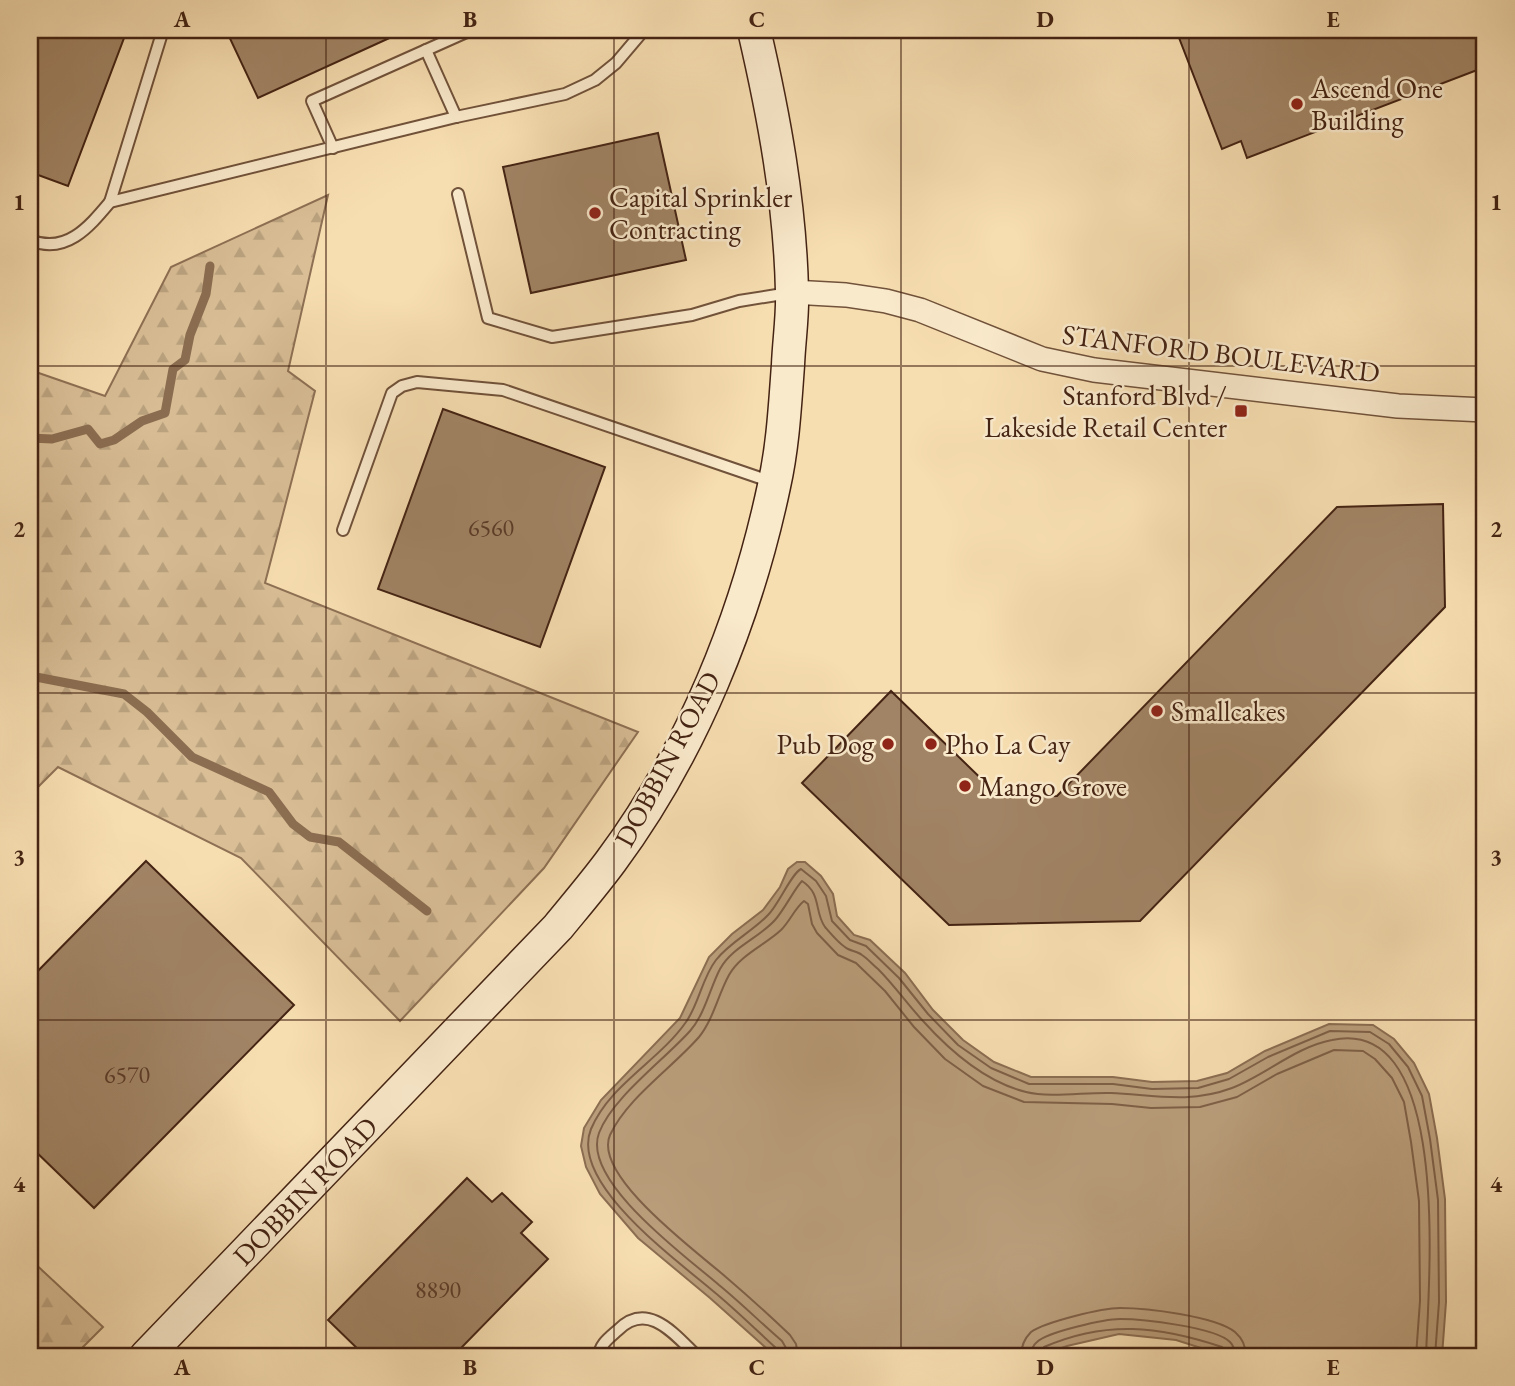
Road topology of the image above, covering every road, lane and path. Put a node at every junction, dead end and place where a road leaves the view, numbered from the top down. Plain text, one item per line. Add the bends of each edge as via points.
1 (163, 30) edge
2 (471, 30) edge
3 (644, 30) edge
4 (754, 30) edge
5 (426, 50) junction
6 (456, 117) junction
7 (333, 148) junction
8 (458, 194) dead end
9 (110, 202) junction
10 (30, 240) edge
11 (792, 292) junction
12 (1485, 410) edge
13 (775, 483) junction
14 (343, 530) dead end
15 (146, 1356) edge
16 (599, 1356) edge
17 (696, 1356) edge

1 - 9 lane
2 - 5 lane
3 - 6 lane via 616,63 565,94
4 - 11 street, DOBBIN ROAD via 780,162
5 - 6 lane
5 - 7 lane via 312,101
6 - 7 lane
7 - 9 lane
8 - 11 lane via 488,318 552,337
9 - 10 lane via 85,231 63,242
11 - 12 street, STANFORD BOULEVARD via 886,301 1042,359 1094,370 1398,406
11 - 13 street, DOBBIN ROAD
13 - 14 lane via 503,390 417,382 393,393
13 - 15 street, DOBBIN ROAD via 730,638 696,717 612,860 558,927
16 - 17 lane via 601,1346 625,1323 644,1318 665,1326

